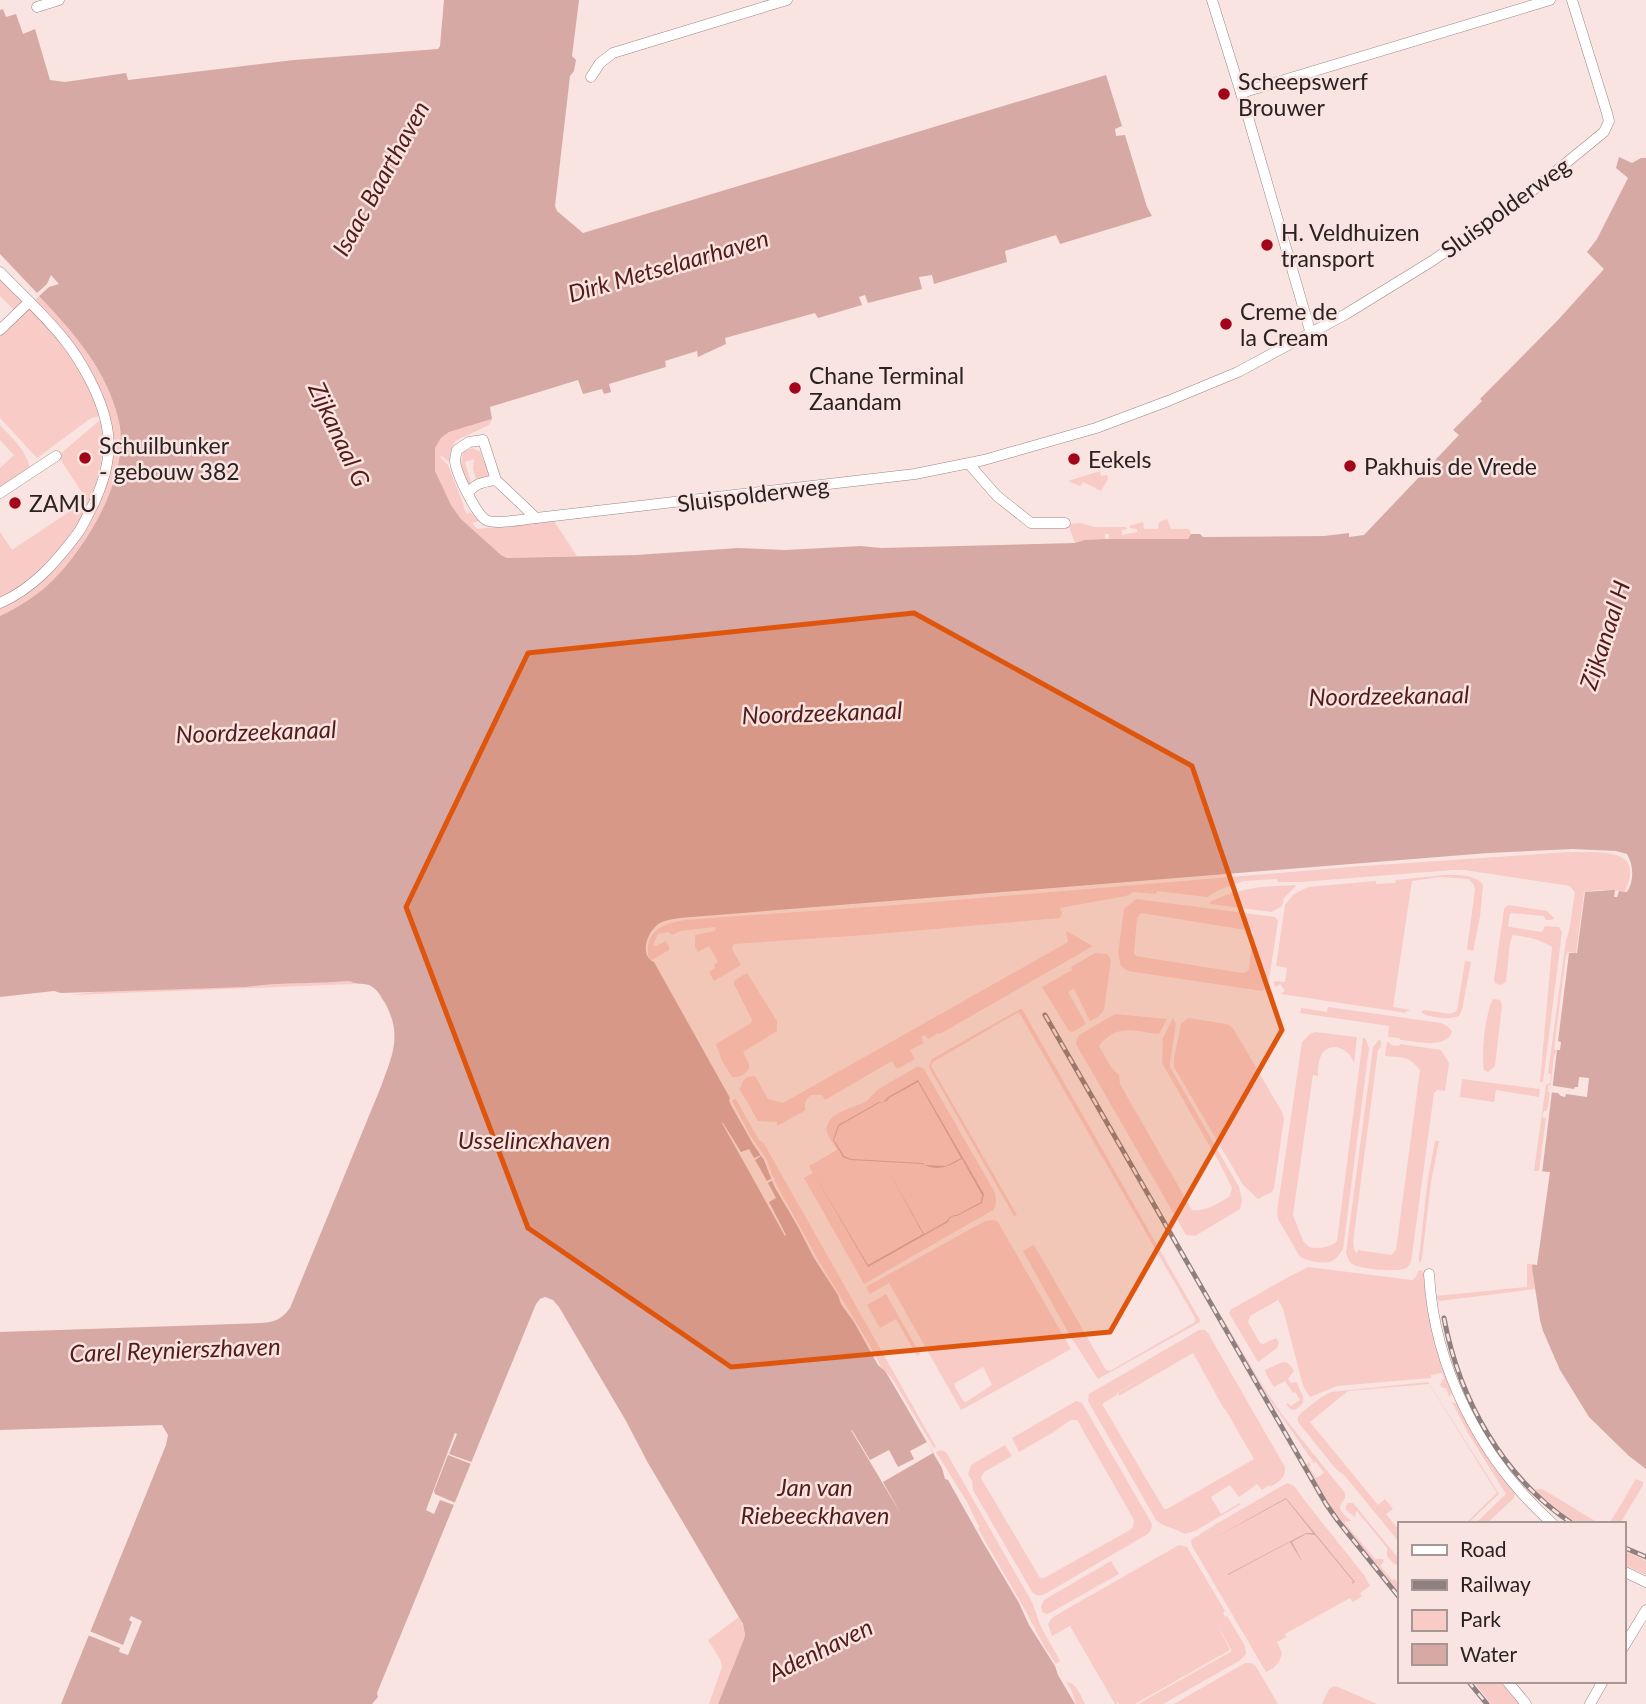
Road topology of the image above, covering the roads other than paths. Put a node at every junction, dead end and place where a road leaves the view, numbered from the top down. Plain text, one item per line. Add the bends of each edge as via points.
1 (59, 0) edge
2 (787, 0) edge
3 (1212, 0) edge
4 (1550, 0) edge
5 (1572, 0) edge
6 (37, 7) dead end
7 (591, 77) dead end
8 (1241, 93) junction
9 (0, 272) edge
10 (29, 302) junction
11 (0, 330) edge
12 (1311, 334) junction
13 (56, 456) dead end
14 (969, 464) junction
15 (496, 480) junction
16 (0, 493) edge
17 (468, 494) junction
18 (536, 518) junction
19 (1065, 523) dead end
20 (0, 603) edge
21 (1429, 1274) dead end
22 (1551, 1522) edge
23 (1625, 1572) edge
24 (1646, 1582) edge
25 (1646, 1610) edge
26 (1625, 1645) edge
27 (1509, 1683) edge
28 (1602, 1683) edge
29 (1526, 1704) edge
30 (1590, 1704) edge

1 - 6 street
2 - 7 street via 613,52
3 - 8 street
4 - 8 street
5 - 12 street, Sluispolderweg via 1609,121 1605,132 1479,229
8 - 12 street
9 - 10 street
10 - 11 street
10 - 20 street via 65,340 99,397 106,414 107,463 83,524 55,562 40,578
12 - 14 street, Sluispolderweg via 1238,372 1145,410
13 - 16 street
14 - 18 street, Sluispolderweg via 856,482
14 - 19 street via 1031,523
15 - 17 street via 481,482
15 - 17 street, Sluispolderweg via 483,440 469,442 457,450 455,462
15 - 18 street, Sluispolderweg
17 - 18 street, Sluispolderweg via 486,520
21 - 22 street via 1436,1327 1463,1403 1501,1468
23 - 24 street
25 - 26 street
27 - 29 street
28 - 30 street

